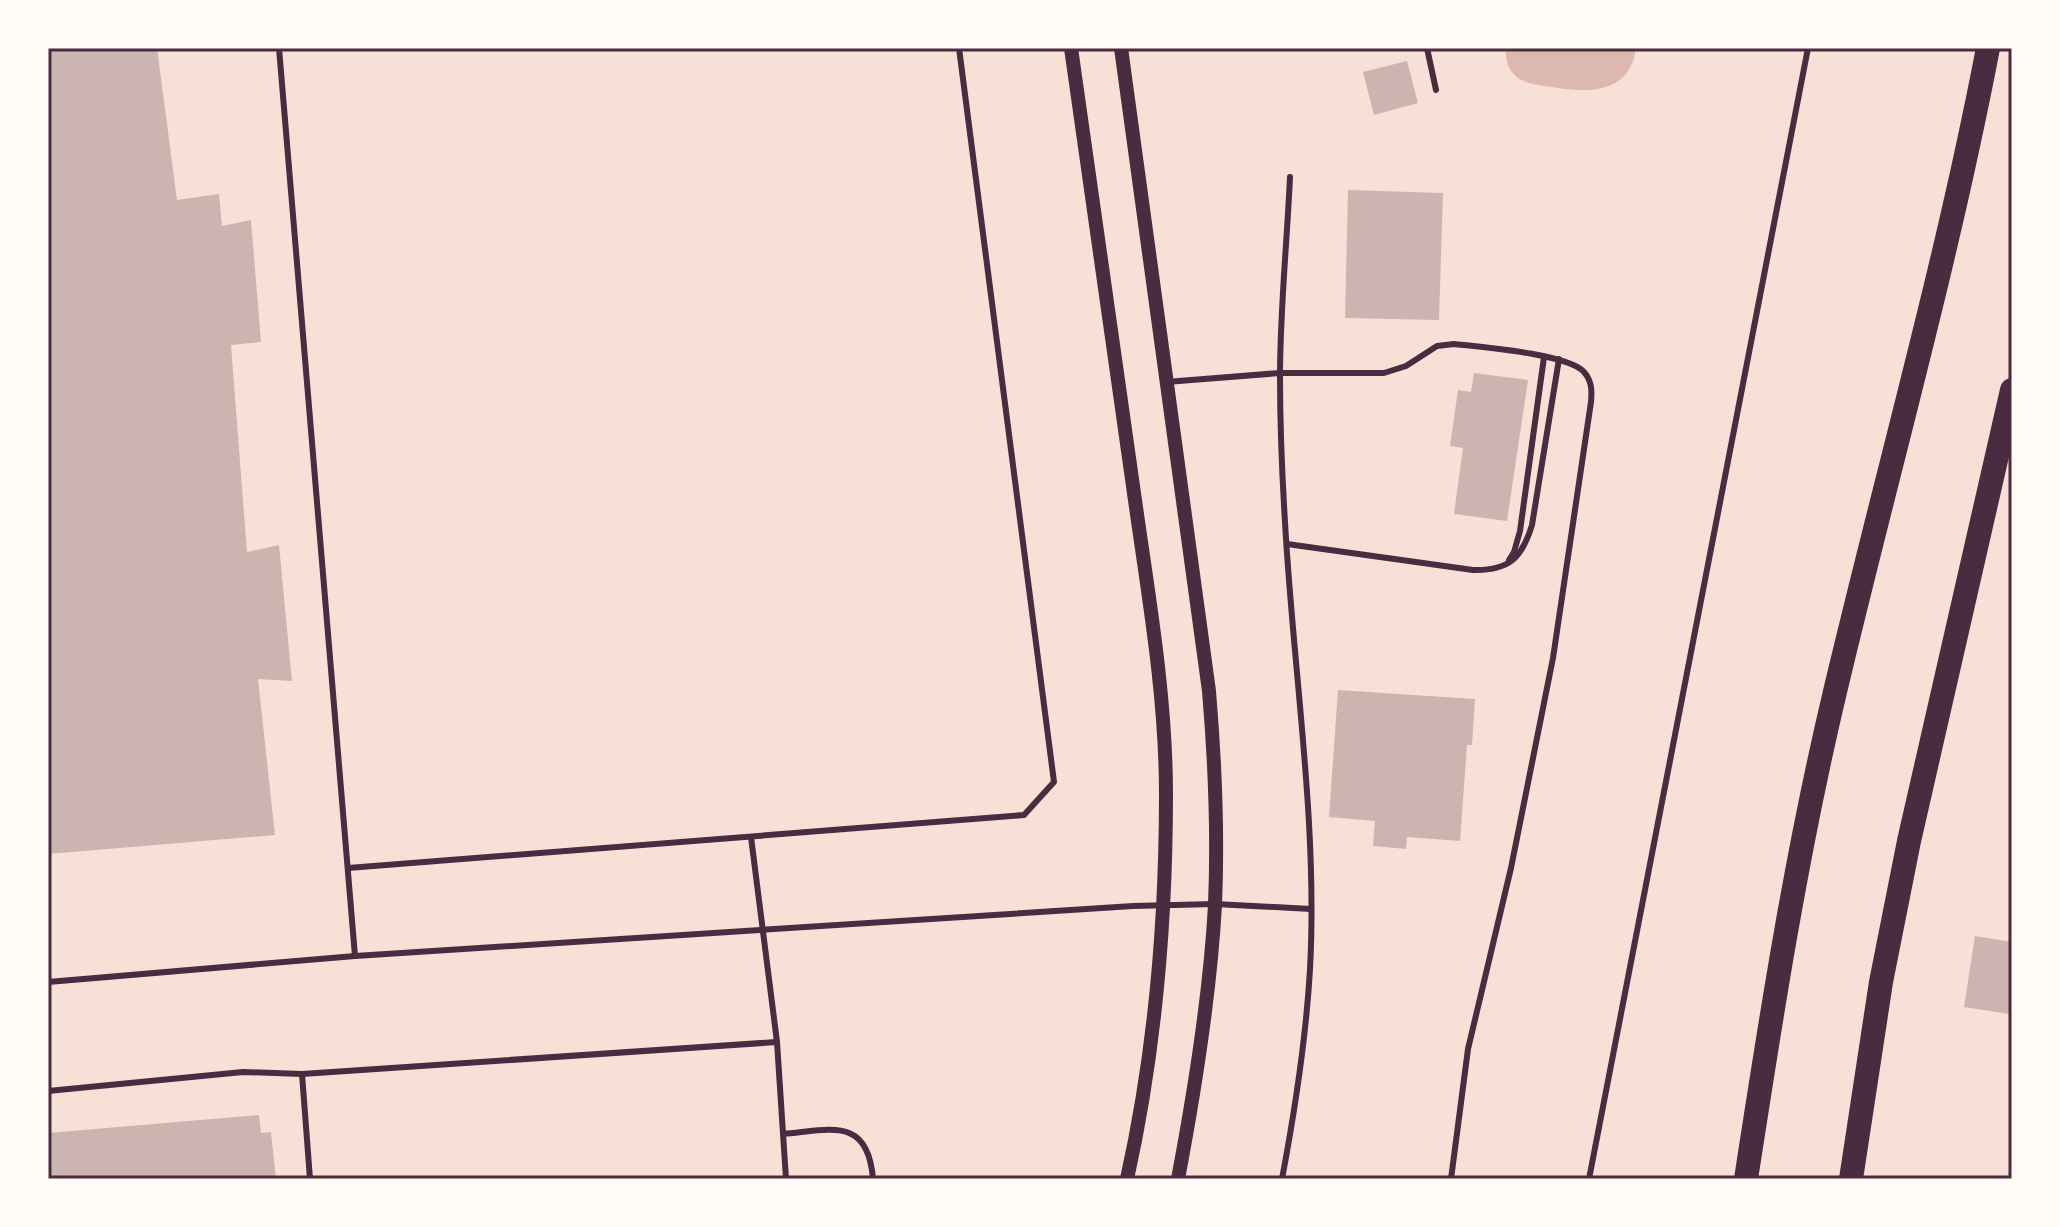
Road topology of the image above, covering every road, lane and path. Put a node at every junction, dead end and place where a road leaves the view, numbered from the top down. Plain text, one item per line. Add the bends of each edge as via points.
1 (279, 48) edge
2 (959, 48) edge
3 (1071, 48) edge
4 (1121, 48) edge
5 (1427, 48) edge
6 (1808, 48) edge
7 (1988, 48) edge
8 (1436, 90) dead end
9 (1290, 177) dead end
10 (1544, 357) junction
11 (1559, 359) junction
12 (1280, 373) junction
13 (1166, 382) junction
14 (2012, 390) edge
15 (1287, 544) junction
16 (1505, 566) junction
17 (751, 837) junction
18 (348, 868) junction
19 (1163, 904) junction
20 (1215, 904) junction
21 (1311, 909) junction
22 (764, 929) junction
23 (355, 956) junction
24 (48, 982) edge
25 (777, 1042) junction
26 (302, 1074) junction
27 (48, 1091) edge
28 (783, 1134) junction
29 (310, 1179) edge
30 (786, 1179) edge
31 (873, 1179) edge
32 (1127, 1179) edge
33 (1178, 1179) edge
34 (1282, 1179) edge
35 (1451, 1179) edge
36 (1589, 1179) edge
37 (1746, 1179) edge
38 (1851, 1179) edge

1 - 18 lane
2 - 17 lane via 1054,782 1024,815
3 - 19 street via 1154,643 1166,791
4 - 13 street
5 - 8 lane
6 - 36 lane
7 - 37 highway via 1943,263 1824,739 1779,963
9 - 12 lane
10 - 11 lane
10 - 12 lane via 1454,344 1437,346 1384,373
10 - 16 lane via 1520,531
11 - 16 lane via 1532,525 1527,543
11 - 35 lane via 1586,374 1591,402 1553,658 1468,1049
12 - 13 lane
12 - 15 lane
13 - 20 street via 1209,691
14 - 38 highway via 1909,841
15 - 16 lane via 1473,570
15 - 21 lane
17 - 18 lane
17 - 22 lane
18 - 23 lane
19 - 20 lane
19 - 22 lane
19 - 32 street via 1147,1066
20 - 21 lane
20 - 33 street
21 - 34 lane via 1305,1021
22 - 23 lane
22 - 25 lane
23 - 24 lane
25 - 26 lane
25 - 28 lane
26 - 27 lane via 243,1072
26 - 29 lane
28 - 30 lane
28 - 31 lane via 851,1133 867,1149

